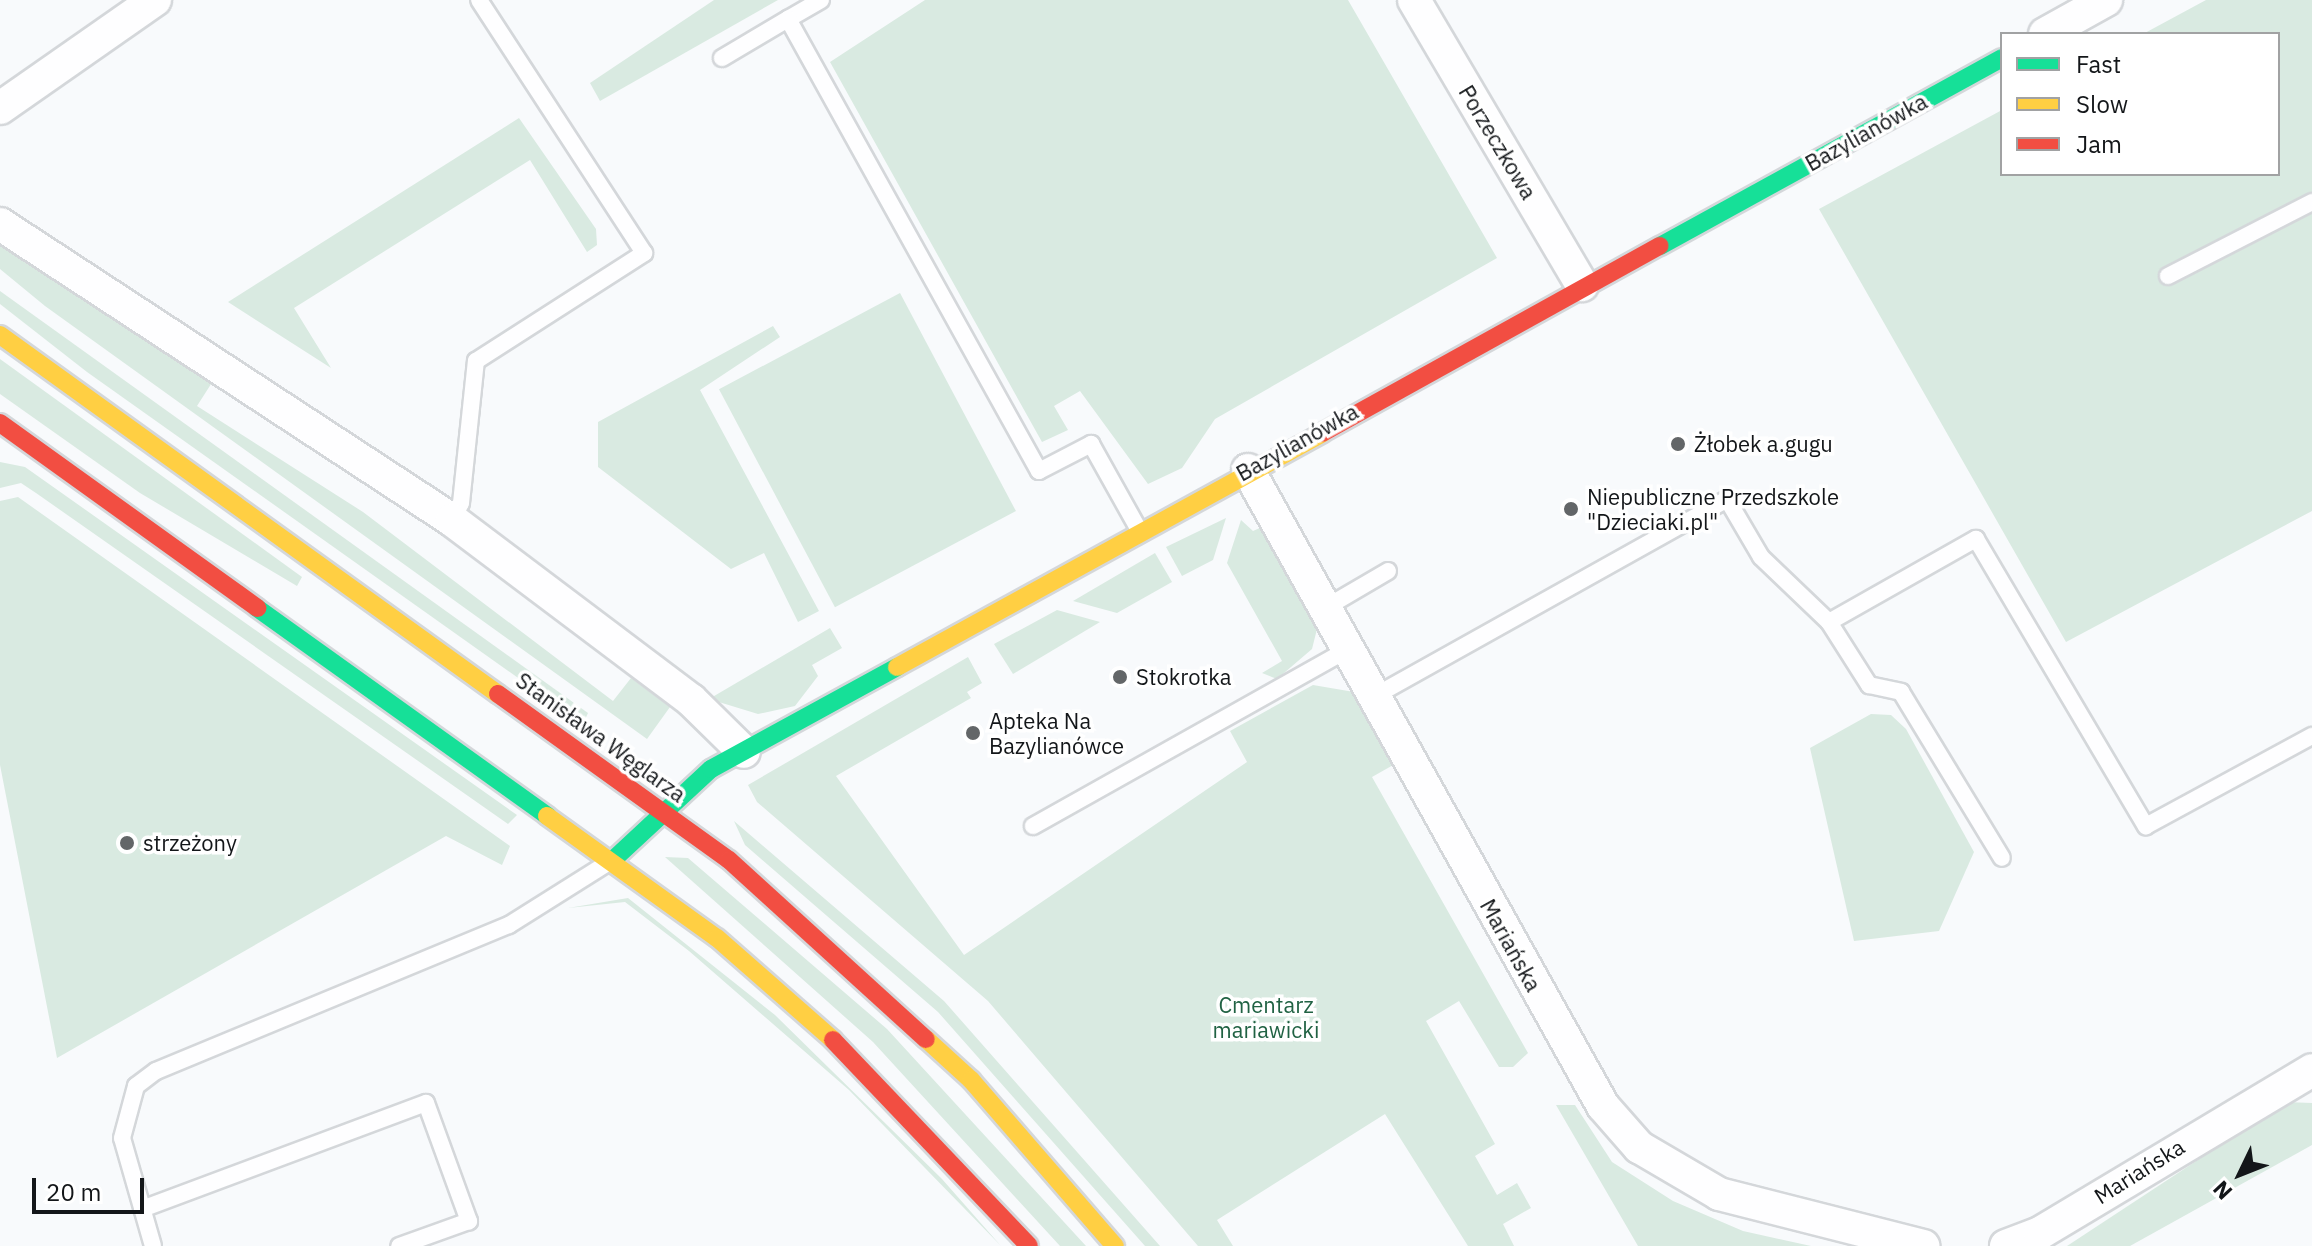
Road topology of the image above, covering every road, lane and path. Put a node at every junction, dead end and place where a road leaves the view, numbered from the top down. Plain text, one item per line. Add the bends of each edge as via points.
1 (155, 0) edge
2 (479, 0) edge
3 (821, 0) edge
4 (1414, 0) edge
5 (2090, 4) edge
6 (788, 19) junction
7 (2048, 32) edge
8 (722, 58) dead end
9 (2000, 59) edge
10 (0, 108) edge
11 (2312, 202) edge
12 (0, 224) edge
13 (2168, 276) dead end
14 (1582, 285) junction
15 (0, 335) edge
16 (0, 423) edge
17 (1248, 470) junction
18 (452, 520) junction
19 (1139, 530) junction
20 (1388, 571) dead end
21 (1325, 608) junction
22 (1829, 622) junction
23 (1347, 650) junction
24 (1373, 697) junction
25 (2312, 736) edge
26 (744, 752) junction
27 (663, 811) junction
28 (1033, 826) dead end
29 (2002, 858) dead end
30 (614, 859) junction
31 (2312, 1070) edge
32 (142, 1209) junction
33 (153, 1246) edge
34 (399, 1246) edge
35 (1029, 1246) edge
36 (1115, 1246) edge
37 (1923, 1246) edge
38 (2006, 1246) edge

1 - 10 street
2 - 18 lane via 644,253 476,361 461,503
3 - 6 lane
4 - 14 street, Porzeczkowa
5 - 7 street
6 - 8 lane
6 - 19 lane via 1039,471 1091,444
9 - 14 street, Bazylianówka
11 - 13 lane
12 - 18 street via 46,259
14 - 17 street, Bazylianówka
15 - 27 street, Stanisława Węglarza
16 - 30 street
17 - 19 street, Bazylianówka
17 - 21 street, Mariańska
18 - 26 street via 691,700
19 - 26 street, Bazylianówka
20 - 21 lane
21 - 23 street, Mariańska
22 - 24 lane via 1761,557 1727,499
22 - 25 lane via 1976,539 2146,826
22 - 29 lane via 1869,685 1901,692
23 - 24 street, Mariańska
23 - 28 lane
24 - 37 street, Mariańska via 1581,1070 1639,1147 1719,1194
26 - 27 street, Bazylianówka
27 - 30 street, Bazylianówka
27 - 36 street, Stanisława Węglarza via 913,1022
30 - 32 lane via 509,925 146,1078 122,1118
30 - 35 street via 854,1059
31 - 38 street, Mariańska via 2040,1233
32 - 33 lane
32 - 34 lane via 426,1103 469,1221

